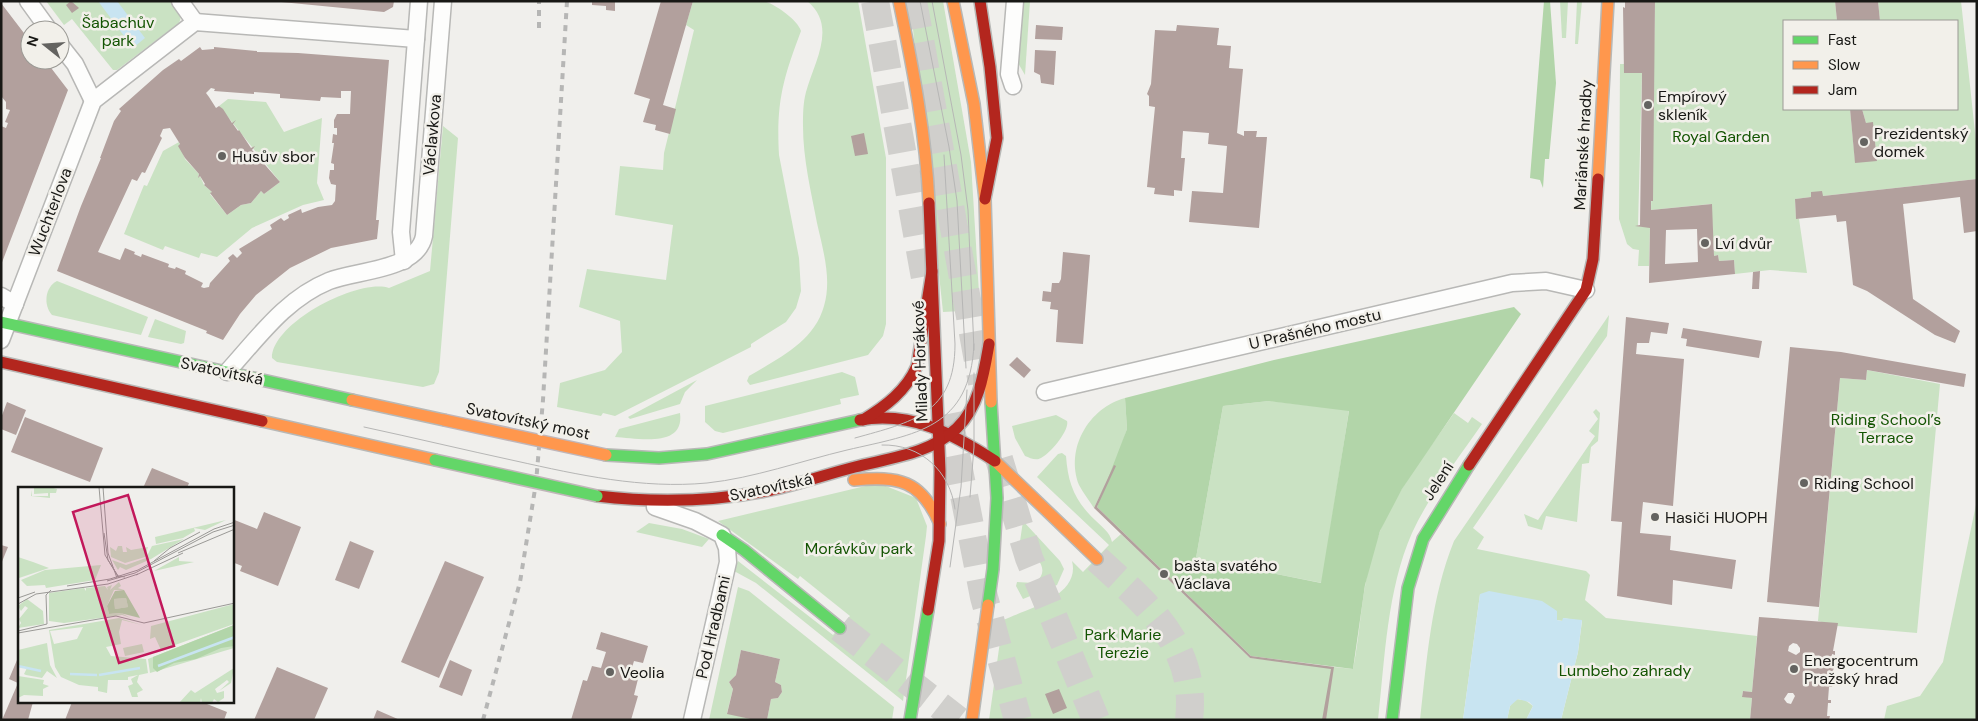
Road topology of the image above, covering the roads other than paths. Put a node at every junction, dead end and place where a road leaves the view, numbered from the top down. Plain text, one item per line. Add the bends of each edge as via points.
1 (28, 1) edge
2 (180, 1) edge
3 (419, 1) edge
4 (443, 1) edge
5 (899, 1) edge
6 (953, 1) edge
7 (980, 1) edge
8 (1015, 1) edge
9 (1608, 1) edge
10 (42, 20) edge
11 (195, 22) junction
12 (416, 39) junction
13 (70, 58) edge
14 (1013, 86) dead end
15 (93, 101) junction
16 (985, 199) junction
17 (404, 261) junction
18 (932, 271) junction
19 (1586, 290) junction
20 (8, 300) edge
21 (4, 323) edge
22 (1, 340) edge
23 (988, 344) junction
24 (1, 362) edge
25 (227, 372) junction
26 (1045, 392) dead end
27 (444, 420) joint
28 (863, 420) junction
29 (944, 432) junction
30 (939, 442) junction
31 (995, 461) junction
32 (760, 492) junction
33 (637, 501) junction
34 (940, 524) junction
35 (722, 535) junction
36 (1097, 558) tunnel mouth
37 (840, 628) tunnel mouth
38 (692, 720) edge
39 (910, 720) edge
40 (972, 720) edge
41 (1392, 720) edge

1 - 10 street
2 - 11 street
3 - 12 street, Václavkova
4 - 17 street, Václavkova via 424,236 416,252
5 - 18 main road, Milady Horákové via 927,160
6 - 16 main road via 974,104
7 - 16 main road via 997,138
8 - 14 street via 1009,74
9 - 19 main road, Mariánské hradby via 1593,259
11 - 12 street
11 - 15 street
12 - 17 street, Václavkova via 401,232
13 - 15 street
15 - 20 street, Wuchterlova
16 - 23 main road
17 - 25 street via 344,276 313,289 272,321
18 - 28 main road via 913,378 891,401
18 - 29 main road, Milady Horákové
19 - 26 street, U Prašného mostu via 1550,281 1528,280
19 - 41 main road, Jelení via 1448,496 1423,540 1408,588
20 - 21 street, Wuchterlova
21 - 22 street, Wuchterlova
21 - 25 main road, Svatovítská
23 - 29 main road, Svatovítská via 985,369 975,399 959,426
23 - 31 main road
24 - 33 main road, Svatovítská, bridge via 597,496
25 - 27 main road, Svatovítská
27 - 28 main road, Svatovítský most, bridge via 606,455 643,458 692,458
28 - 29 main road via 904,419
29 - 30 main road, Svatovítská
29 - 31 main road
30 - 32 main road, Svatovítská via 902,456
30 - 34 main road, Milady Horákové
31 - 36 main road
31 - 40 main road via 994,553
32 - 33 main road, Svatovítská via 704,500
32 - 34 main road via 893,478 918,488 929,500
33 - 35 street via 695,521
34 - 39 main road, Milady Horákové via 930,608
35 - 37 main road
35 - 38 street, Pod Hradbami via 728,548 728,562

